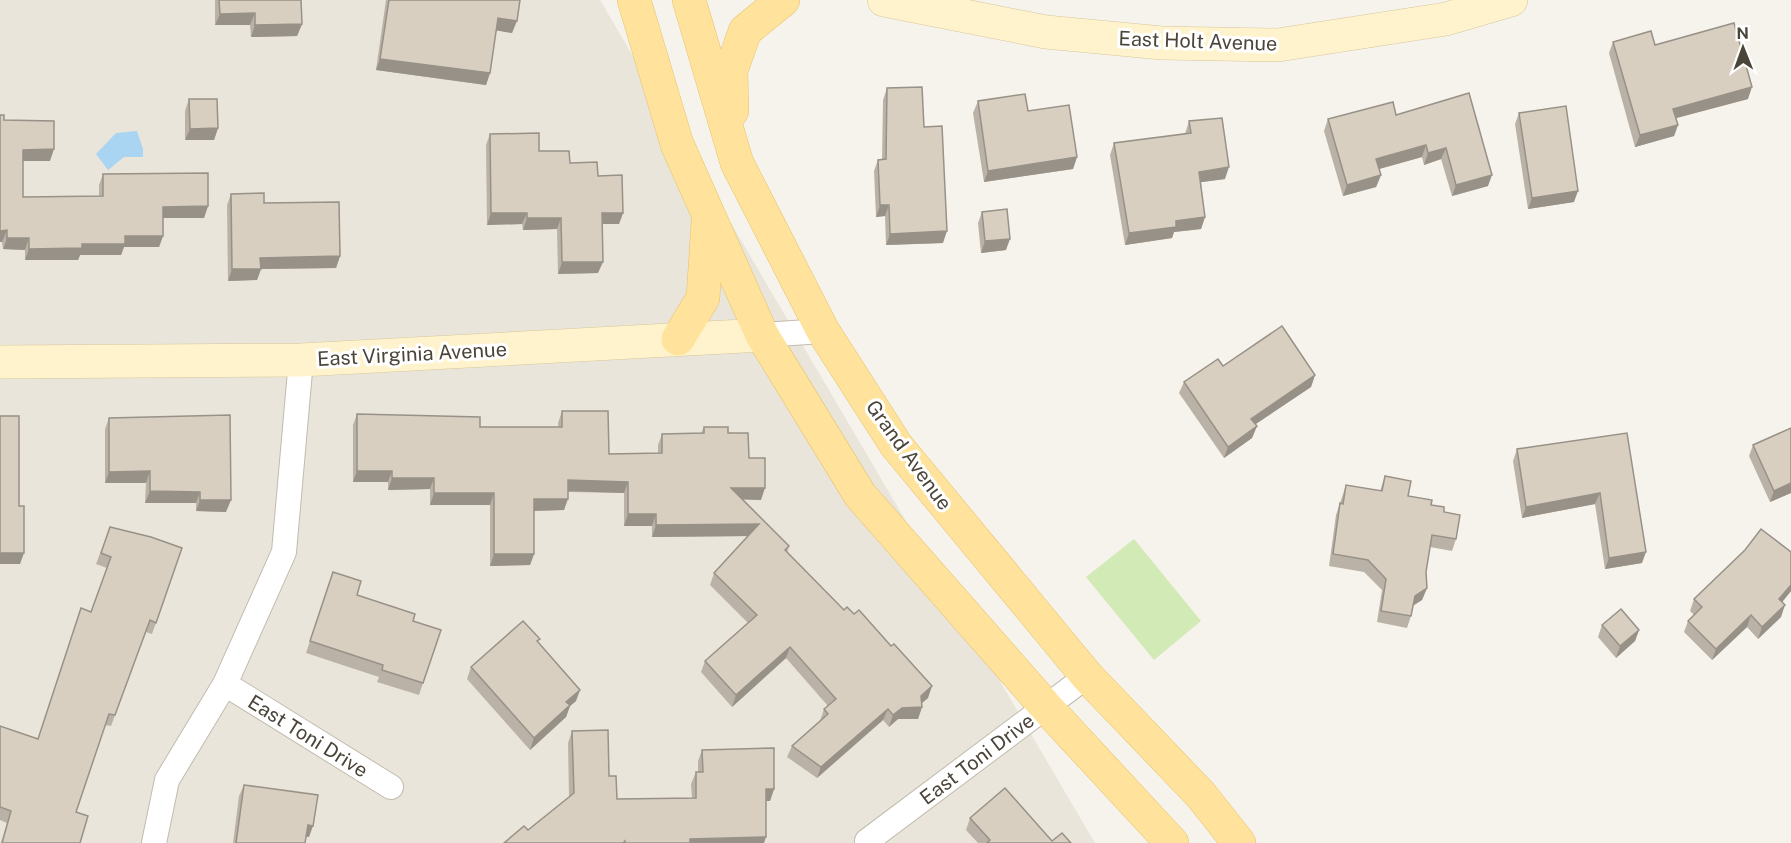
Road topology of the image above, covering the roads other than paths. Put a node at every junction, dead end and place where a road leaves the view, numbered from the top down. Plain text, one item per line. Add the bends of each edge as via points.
1 (634, 0) edge
2 (689, 0) edge
3 (783, 0) edge
4 (884, 0) edge
5 (1511, 0) edge
6 (733, 149) junction
7 (709, 215) junction
8 (823, 331) junction
9 (762, 335) junction
10 (678, 339) junction
11 (301, 360) junction
12 (0, 362) edge
13 (1087, 676) junction
14 (225, 684) junction
15 (1046, 707) junction
16 (391, 787) dead end
17 (867, 842) dead end
18 (154, 843) edge
19 (1172, 843) edge
20 (1239, 843) edge

1 - 7 main road via 676,144
2 - 6 main road, Grand Avenue
3 - 6 main road via 745,31 731,71
4 - 5 street, East Holt Avenue via 1046,32 1162,43 1278,45 1446,19
6 - 8 main road, Grand Avenue
7 - 9 main road
7 - 10 main road via 703,298
8 - 9 street, East Virginia Avenue
8 - 13 main road, Grand Avenue via 896,445
9 - 10 street, East Virginia Avenue
9 - 15 main road via 860,495
10 - 11 street, East Virginia Avenue
11 - 12 street, East Virginia Avenue
11 - 14 street via 284,552
13 - 15 street, East Toni Drive
13 - 20 main road, Grand Avenue via 1201,795
14 - 16 street, East Toni Drive
14 - 18 street via 167,780
15 - 17 street, East Toni Drive
15 - 19 main road

